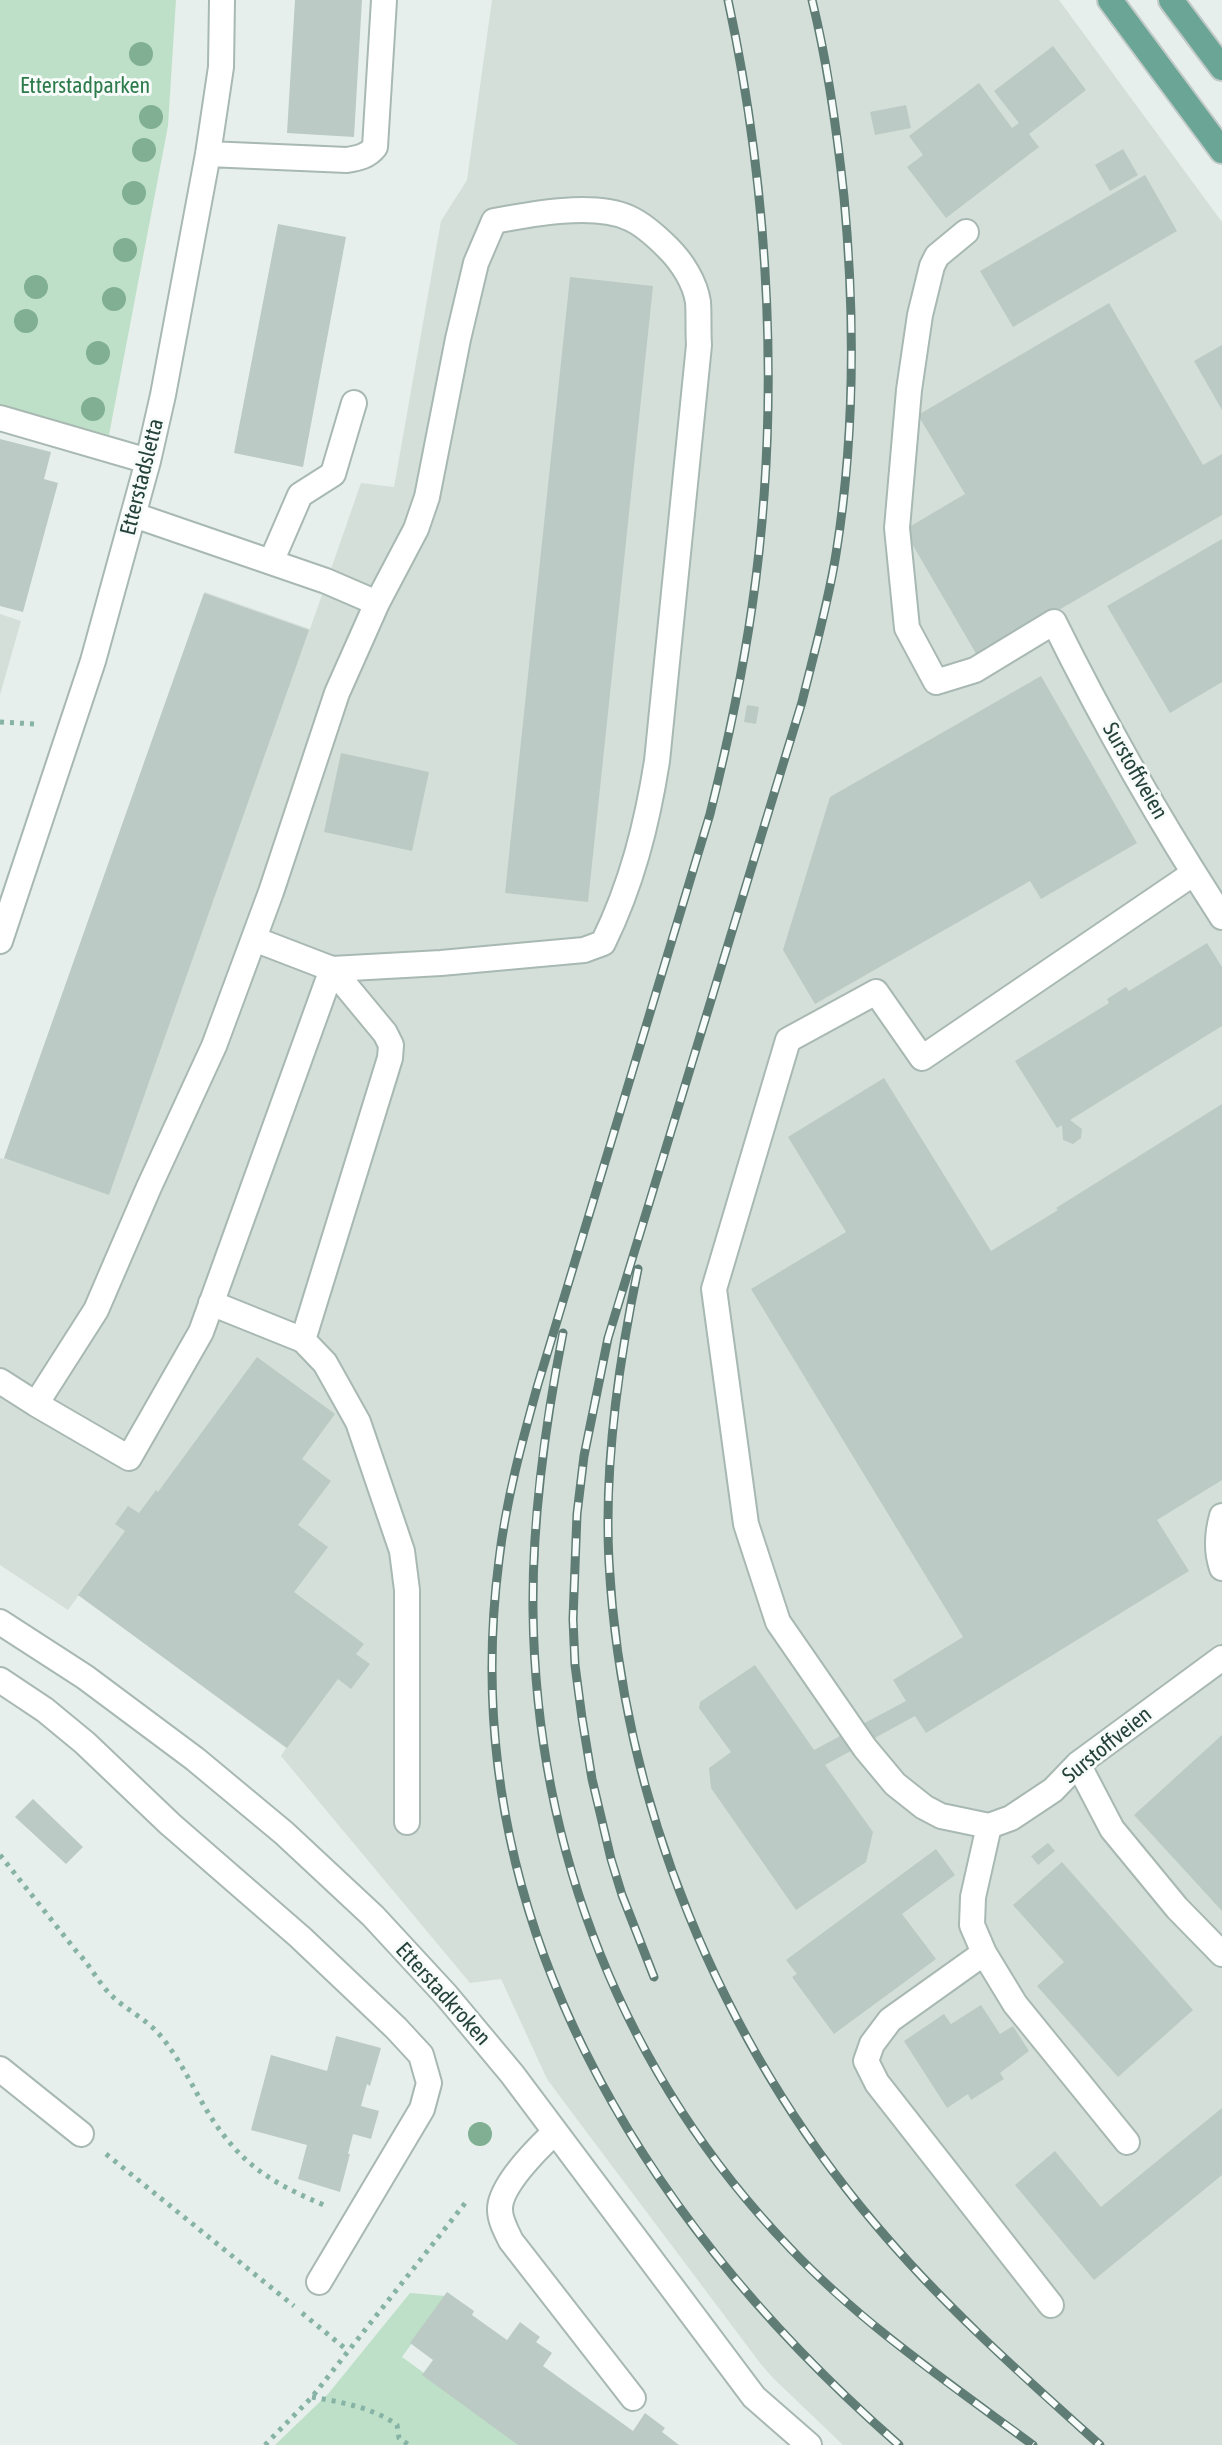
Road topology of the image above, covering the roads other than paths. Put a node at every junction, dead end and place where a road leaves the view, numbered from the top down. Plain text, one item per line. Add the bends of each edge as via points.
1 (222, 0) edge
2 (384, 0) edge
3 (1110, 0) edge
4 (1171, 0) edge
5 (1222, 68) edge
6 (1222, 151) edge
7 (208, 154) junction
8 (966, 232) dead end
9 (354, 403) dead end
10 (0, 418) edge
11 (148, 461) junction
12 (134, 515) junction
13 (271, 562) junction
14 (377, 603) junction
15 (1194, 873) junction
16 (1222, 917) edge
17 (254, 939) junction
18 (0, 941) edge
19 (332, 969) junction
20 (211, 1303) junction
21 (303, 1340) junction
22 (0, 1381) edge
23 (36, 1404) junction
24 (1222, 1516) edge
25 (1222, 1568) edge
26 (0, 1622) edge
27 (1222, 1658) edge
28 (0, 1680) edge
29 (1078, 1764) junction
30 (407, 1822) dead end
31 (989, 1826) junction
32 (984, 1953) junction
33 (1222, 1954) edge
34 (0, 2069) edge
35 (555, 2132) junction
36 (81, 2134) road end
37 (1127, 2142) dead end
38 (319, 2282) dead end
39 (1051, 2305) dead end
40 (633, 2398) dead end
41 (808, 2445) edge

1 - 7 street, Etterstadsletta via 221,67
2 - 7 street via 371,152 347,160
3 - 6 main road
4 - 5 main road
7 - 11 street, Etterstadsletta
8 - 15 street, Surstoffveien via 940,252 932,266 913,360 897,528 907,628 936,682 975,670 1054,622
9 - 13 street via 333,474 300,495
10 - 11 street
11 - 12 street, Etterstadsletta
12 - 13 street
12 - 18 street, Etterstadsletta via 93,661
13 - 14 street
14 - 17 street via 337,693
14 - 19 street via 427,497 476,263 494,221 577,211 630,218 683,266 697,300 699,345 657,761 649,815 620,907 603,943 584,950
15 - 16 street, Surstoffveien
15 - 31 street via 922,1058 876,992 788,1040 714,1289 746,1524 778,1622 895,1784 941,1816
17 - 19 street
17 - 23 street via 214,1046 96,1310
19 - 20 street
19 - 21 street via 385,1033 390,1058
20 - 21 street
20 - 23 street via 201,1332 129,1458
21 - 30 street via 325,1363 358,1422 402,1551 407,1590
22 - 23 street
24 - 25 street
26 - 35 street, Etterstadkroken via 195,1759 305,1852 446,1995
27 - 29 street, Surstoffveien
28 - 38 street via 85,1743 300,1937 421,2055 429,2083 422,2109
29 - 31 street, Surstoffveien via 1053,1790
29 - 33 street via 1112,1829
31 - 32 street via 973,1897 972,1925
32 - 37 street via 1015,2004
32 - 39 street via 890,2020 866,2061 877,2083
34 - 36 street
35 - 40 street via 507,2188 499,2213 511,2241
35 - 41 street, Etterstadkroken via 754,2397

